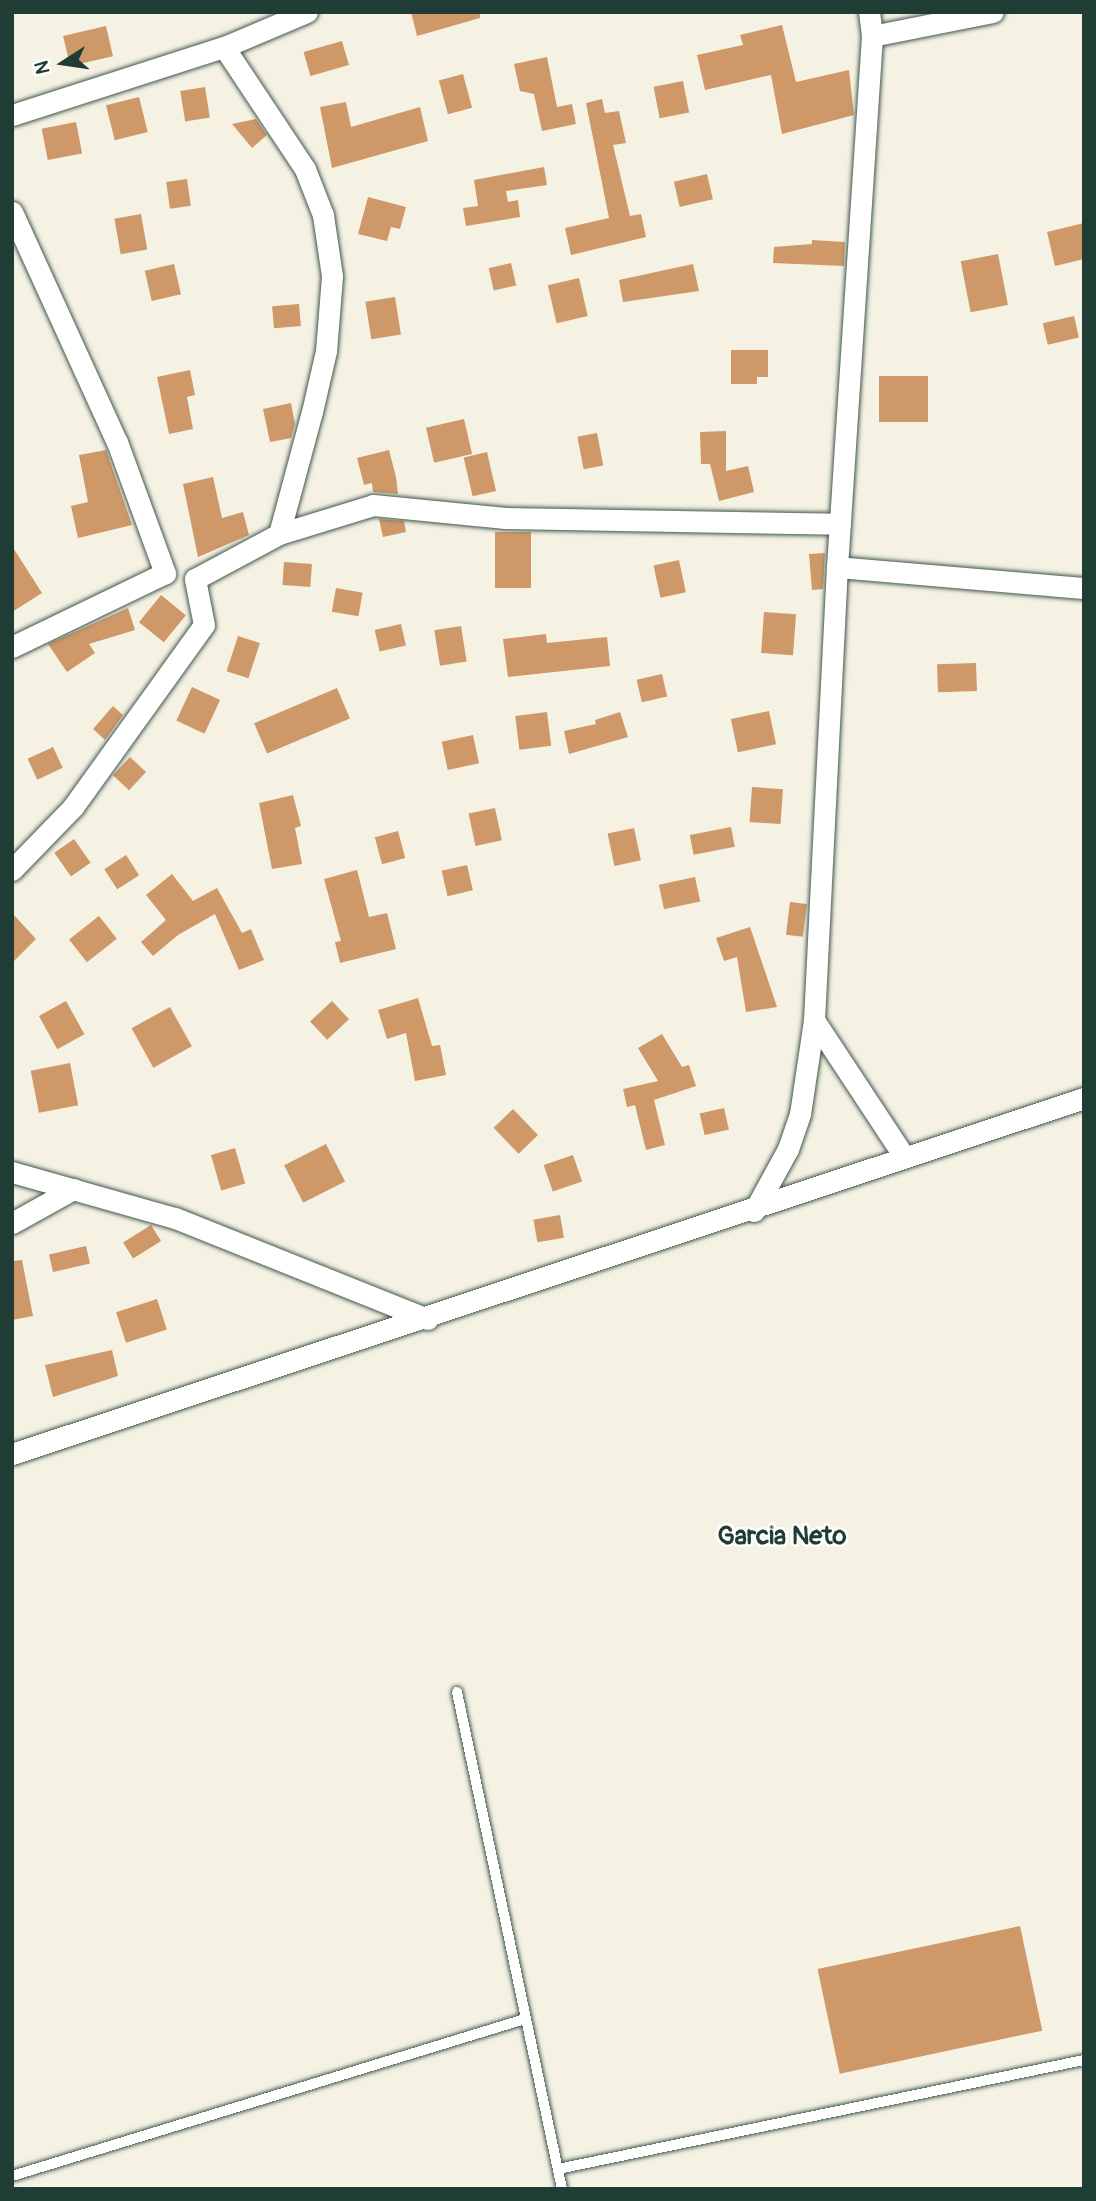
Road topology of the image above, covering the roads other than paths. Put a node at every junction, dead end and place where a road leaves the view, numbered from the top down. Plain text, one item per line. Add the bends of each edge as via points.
1 (307, 12) edge
2 (869, 12) edge
3 (993, 12) edge
4 (872, 36) junction
5 (223, 47) junction
6 (12, 115) edge
7 (12, 212) edge
8 (840, 524) junction
9 (279, 534) junction
10 (837, 566) junction
11 (166, 573) junction
12 (195, 579) junction
13 (1084, 588) edge
14 (12, 647) edge
15 (12, 870) edge
16 (814, 1020) junction
17 (1084, 1098) edge
18 (903, 1155) junction
19 (12, 1172) edge
20 (73, 1189) junction
21 (754, 1211) junction
22 (12, 1223) edge
23 (428, 1319) junction
24 (12, 1454) edge
25 (457, 1692) dead end
26 (524, 2019) junction
27 (1084, 2060) edge
28 (558, 2169) junction
29 (12, 2176) edge
30 (562, 2189) edge

1 - 5 street
2 - 4 street
3 - 4 street
4 - 8 street
5 - 6 street
5 - 9 street via 305,169 323,215 332,276 326,351
7 - 11 street via 117,442
8 - 9 street via 505,517 373,505
8 - 10 street
9 - 12 street
10 - 13 street
10 - 16 street
11 - 12 street
11 - 14 street
12 - 15 street via 204,625 73,807
16 - 18 street
16 - 21 street via 800,1114 788,1149
17 - 18 street
18 - 21 street
19 - 20 street
20 - 22 street
20 - 23 street via 175,1218
21 - 23 street
23 - 24 street
25 - 26 lane
26 - 28 lane
26 - 29 lane
27 - 28 lane
28 - 30 lane

